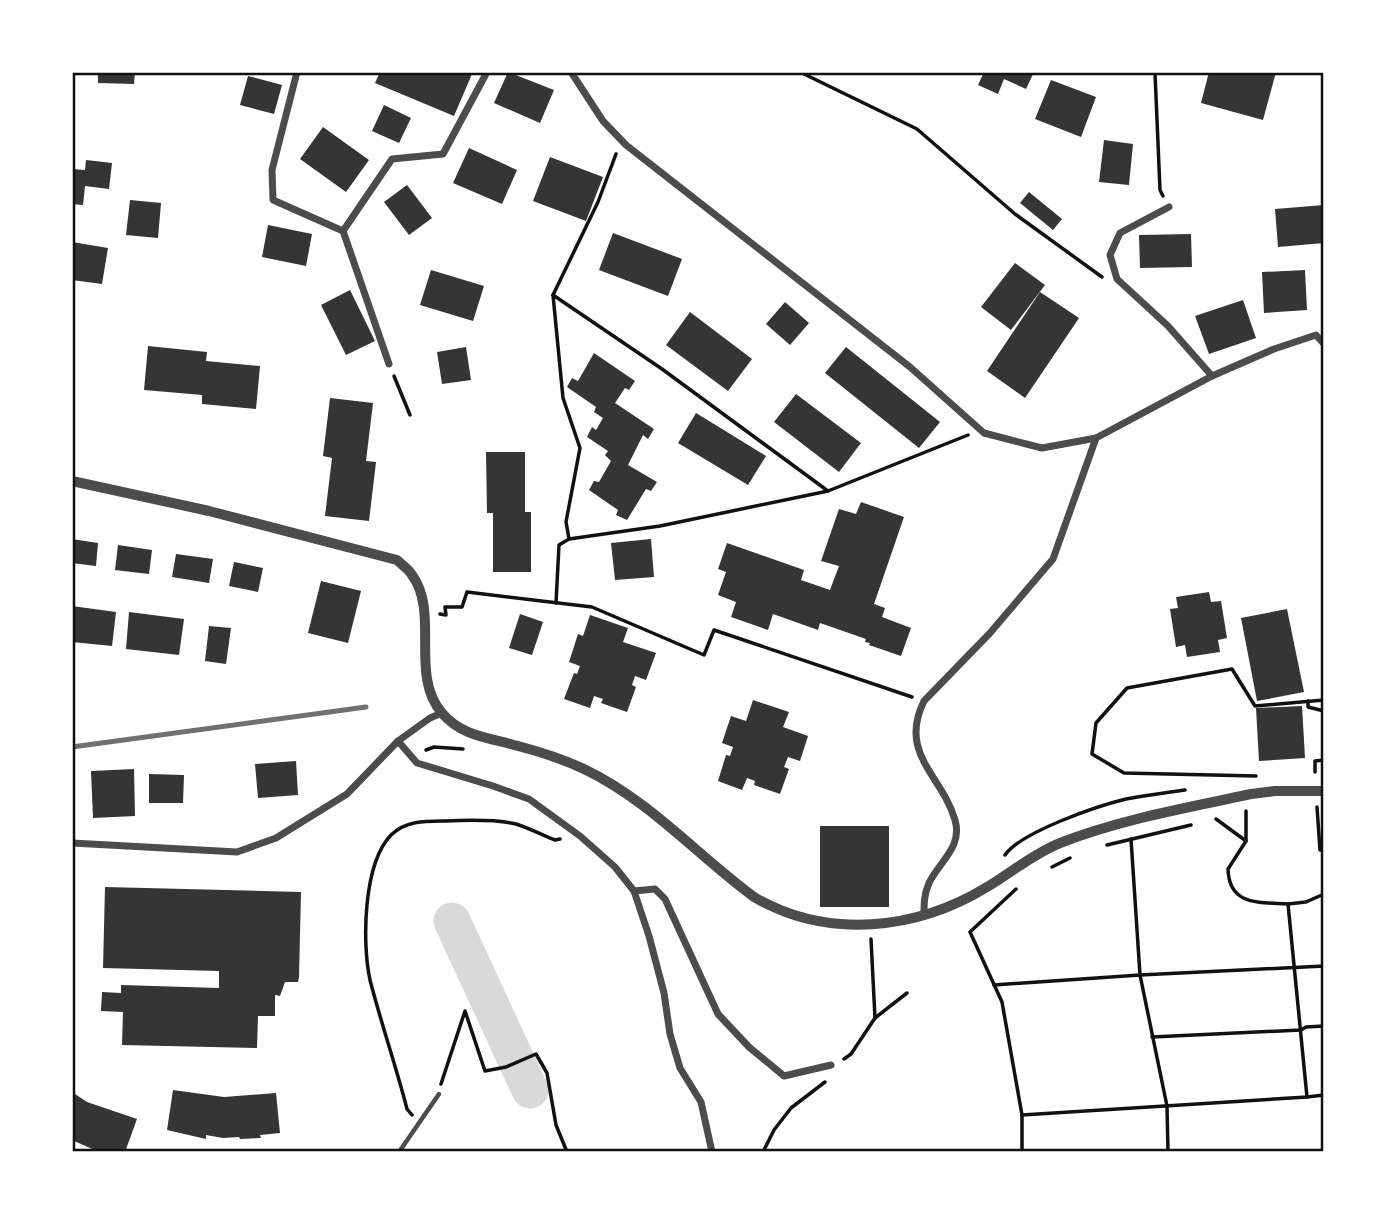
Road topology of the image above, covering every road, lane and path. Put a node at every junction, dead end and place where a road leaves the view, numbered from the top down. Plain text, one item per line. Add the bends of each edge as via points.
1 (297, 72) edge
2 (487, 72) edge
3 (571, 72) edge
4 (800, 72) edge
5 (1152, 72) edge
6 (626, 145) junction
7 (1169, 207) joint
8 (343, 230) junction
9 (1117, 279) junction
10 (553, 295) junction
11 (1324, 330) edge
12 (1316, 335) junction
13 (1324, 344) edge
14 (389, 364) joint
15 (1212, 376) junction
16 (410, 415) dead end
17 (979, 428) junction
18 (1096, 438) junction
19 (72, 481) edge
20 (828, 491) junction
21 (569, 539) junction
22 (556, 603) junction
23 (446, 615) dead end
24 (1324, 700) edge
25 (924, 701) junction
26 (1308, 701) junction
27 (1324, 711) edge
28 (442, 713) junction
29 (398, 741) junction
30 (1324, 760) edge
31 (1314, 772) dead end
32 (1256, 776) dead end
33 (1324, 791) edge
34 (1316, 803) dead end
35 (1205, 821) dead end
36 (1193, 824) dead end
37 (580, 836) junction
38 (1131, 839) junction
39 (72, 843) edge
40 (1096, 848) dead end
41 (1324, 850) edge
42 (1073, 856) dead end
43 (1049, 868) dead end
44 (1017, 888) dead end
45 (634, 891) junction
46 (1324, 894) edge
47 (1288, 904) junction
48 (924, 915) junction
49 (871, 937) dead end
50 (1324, 966) edge
51 (1295, 968) junction
52 (1140, 975) junction
53 (994, 985) junction
54 (907, 993) dead end
55 (875, 1018) junction
56 (1324, 1026) edge
57 (1301, 1030) junction
58 (1152, 1037) junction
59 (831, 1065) junction
60 (439, 1094) joint
61 (1324, 1096) edge
62 (1307, 1097) junction
63 (1167, 1105) junction
64 (1022, 1115) junction
65 (419, 1124) junction
66 (399, 1152) edge
67 (567, 1152) edge
68 (712, 1152) edge
69 (762, 1152) edge
70 (1023, 1152) edge
71 (1168, 1152) edge

1 - 8 street via 272,170 273,200
2 - 8 street via 443,154 392,159
3 - 6 street via 603,121
4 - 9 path via 917,129 1015,214 1107,280
5 - 7 path via 1160,190
6 - 10 path via 616,152 598,202
6 - 17 street via 910,367
7 - 9 street via 1120,233 1110,255
8 - 14 street
9 - 15 street via 1168,326
10 - 20 path
10 - 21 path via 563,398 580,448 566,522
11 - 12 street
12 - 13 street
12 - 15 street
14 - 16 path
15 - 18 street
17 - 18 street via 1042,448
17 - 20 path
18 - 25 street via 1053,559
19 - 28 street via 390,557 413,575 424,602 426,667 431,696
20 - 21 path via 660,526
21 - 22 path via 559,545
22 - 23 path via 467,592 462,607 445,607
22 - 25 path via 592,607 704,655 714,630
24 - 26 path
25 - 48 street via 918,715 918,750 956,821 957,838 929,884
26 - 27 path via 1308,707
26 - 32 path via 1255,706 1232,668 1127,688 1096,723 1092,754 1124,773
28 - 29 street
28 - 48 street via 474,736 546,754 613,785 770,907 852,925 887,924
29 - 37 street via 417,763 530,799
29 - 39 street via 347,794 276,838 237,852
30 - 31 path via 1315,761
33 - 48 street via 1251,794 1091,831 1049,847 988,887
34 - 41 path via 1320,850
35 - 47 path via 1218,818 1246,841 1228,869 1231,888 1238,895
36 - 38 path
37 - 45 street
37 - 65 path via 555,840 514,824 416,822 391,835 383,848 368,894 370,978 407,1109
38 - 40 path
38 - 52 path
42 - 43 path
44 - 53 path via 970,932
45 - 59 street via 655,889 665,899 718,1014 749,1047 784,1076
45 - 68 street via 680,1068 701,1102
46 - 47 path
47 - 51 path
49 - 55 path
50 - 51 path
51 - 52 path
51 - 57 path
52 - 53 path
52 - 58 path
53 - 64 path via 1002,1002
54 - 55 path
55 - 59 path via 851,1054
56 - 57 path
57 - 58 path
57 - 62 path
58 - 63 path
59 - 69 path via 827,1079 791,1108
60 - 65 lane
60 - 67 path via 466,1011 485,1071 536,1054 547,1073 555,1125
61 - 62 path
62 - 63 path
63 - 64 path
63 - 71 path
64 - 70 path
65 - 66 lane

